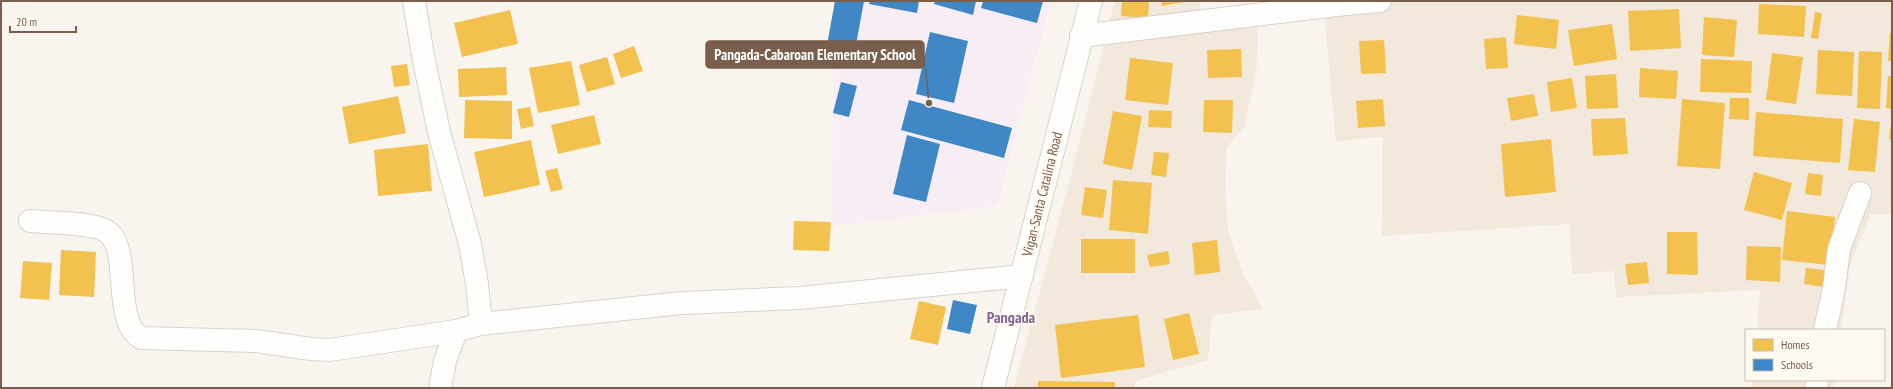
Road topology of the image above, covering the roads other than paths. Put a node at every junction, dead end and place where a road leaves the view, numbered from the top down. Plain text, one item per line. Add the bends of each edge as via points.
1 (414, 1) edge
2 (1091, 1) edge
3 (1380, 1) edge
4 (1081, 36) junction
5 (1860, 193) dead end
6 (30, 221) dead end
7 (1022, 276) junction
8 (481, 324) junction
9 (1824, 329) edge
10 (456, 331) junction
11 (440, 388) edge
12 (993, 388) edge

1 - 8 street via 439,132 470,244
2 - 4 street, Vigan-Santa Catalina Road
3 - 4 street
4 - 7 street, Vigan-Santa Catalina Road
5 - 9 street via 1839,249 1834,288
6 - 10 street via 97,227 111,235 118,248 127,316 133,332 141,338 256,341 330,350
7 - 8 street via 800,298 682,303
7 - 12 street, Vigan-Santa Catalina Road
8 - 10 street
10 - 11 street via 445,361

